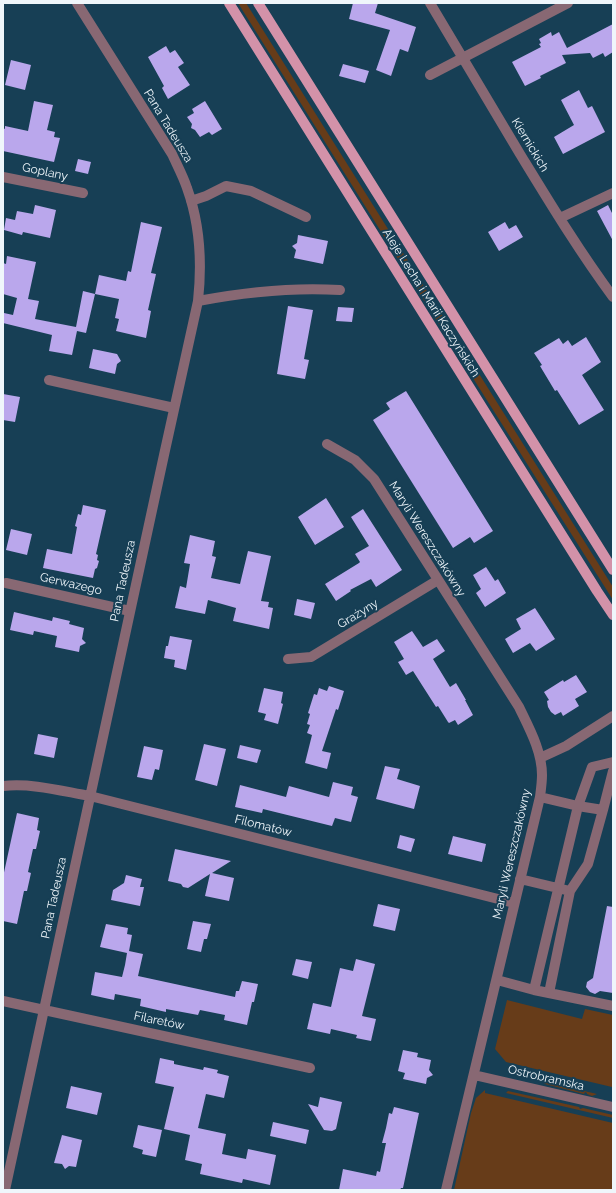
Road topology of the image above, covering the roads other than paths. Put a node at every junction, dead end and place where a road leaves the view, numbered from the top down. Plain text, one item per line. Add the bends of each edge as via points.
1 (77, 3) edge
2 (229, 3) edge
3 (258, 3) edge
4 (430, 3) edge
5 (568, 3) edge
6 (462, 59) junction
7 (430, 75) dead end
8 (3, 177) edge
9 (613, 192) edge
10 (83, 193) dead end
11 (191, 200) junction
12 (306, 217) dead end
13 (560, 218) junction
14 (340, 290) dead end
15 (613, 297) edge
16 (198, 302) junction
17 (49, 380) dead end
18 (174, 408) junction
19 (327, 444) dead end
20 (613, 570) edge
21 (438, 580) junction
22 (6, 583) dead end
23 (130, 612) junction
24 (613, 615) edge
25 (288, 659) dead end
26 (613, 716) edge
27 (540, 758) junction
28 (613, 762) edge
29 (613, 771) edge
30 (3, 786) edge
31 (90, 796) junction
32 (540, 797) junction
33 (578, 806) junction
34 (603, 810) junction
35 (520, 879) junction
36 (558, 888) junction
37 (570, 890) junction
38 (514, 903) junction
39 (497, 980) junction
40 (534, 990) junction
41 (549, 993) junction
42 (3, 1001) edge
43 (613, 1006) edge
44 (43, 1010) junction
45 (310, 1068) dead end
46 (474, 1075) junction
47 (613, 1107) edge
48 (7, 1164) edge
49 (5, 1190) edge
50 (446, 1190) edge

1 - 11 street, Pana Tadeusza via 172,154
2 - 24 main road, Aleje Lecha i Marii Kaczyńskich
3 - 20 main road, Aleje Lecha i Marii Kaczyńskich
4 - 6 street, Kiernickich
5 - 6 street
6 - 7 street
6 - 13 street, Kiernickich
8 - 10 street, Goplany
9 - 13 street
11 - 12 street via 226,186 251,191
11 - 16 street, Pana Tadeusza via 198,234
13 - 15 street, Kiernickich
14 - 16 street via 315,288 243,293
16 - 18 street, Pana Tadeusza
17 - 18 street
18 - 23 street, Pana Tadeusza
19 - 21 street, Maryli Wereszczakówny via 355,460 374,478
21 - 25 street, Grażyny via 311,657
21 - 27 street, Maryli Wereszczakówny via 519,707
22 - 23 street, Gerwazego
23 - 31 street, Pana Tadeusza
26 - 27 street via 566,746
27 - 32 street, Maryli Wereszczakówny
28 - 33 street via 592,767
29 - 34 street
30 - 31 street, Filomatów via 49,788
31 - 38 street, Filomatów
31 - 44 street, Pana Tadeusza
32 - 33 street
32 - 35 street, Maryli Wereszczakówny
33 - 34 street
33 - 36 street
34 - 37 street via 588,864
35 - 36 street
35 - 38 street, Maryli Wereszczakówny
36 - 37 street
36 - 40 street
37 - 41 street
38 - 39 street, Maryli Wereszczakówny
39 - 40 street
39 - 46 street, Maryli Wereszczakówny
40 - 41 street
41 - 43 street
42 - 44 street, Filaretów
44 - 45 street, Filaretów
44 - 48 street, Pana Tadeusza
46 - 47 street, Ostrobramska
46 - 50 street, Maryli Wereszczakówny
48 - 49 street, Pana Tadeusza

